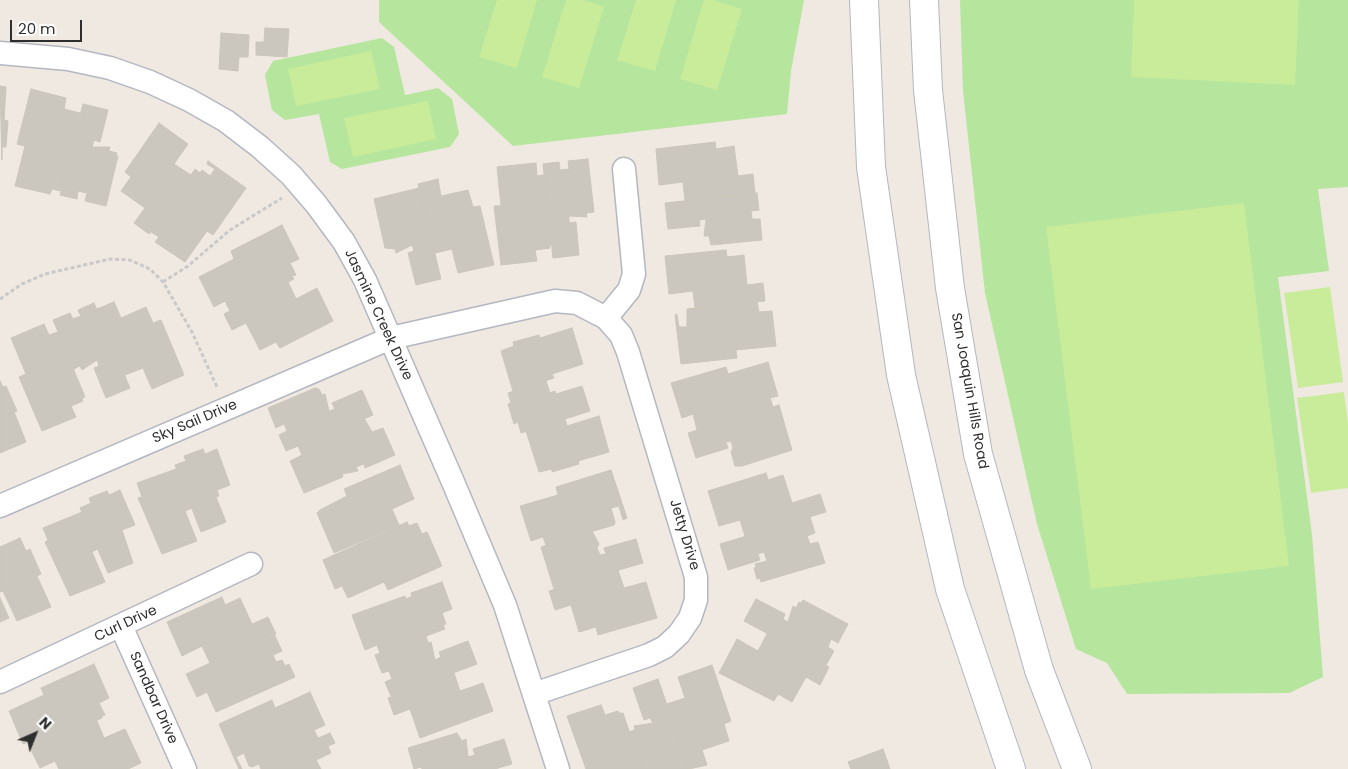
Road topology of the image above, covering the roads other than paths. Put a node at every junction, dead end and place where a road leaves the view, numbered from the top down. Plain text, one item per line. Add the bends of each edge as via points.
1 (864, 0) edge
2 (924, 0) edge
3 (0, 53) edge
4 (624, 169) dead end
5 (606, 318) junction
6 (391, 338) junction
7 (0, 506) edge
8 (252, 564) dead end
9 (121, 626) junction
10 (0, 682) edge
11 (534, 694) junction
12 (185, 769) edge
13 (558, 769) edge
14 (1011, 769) edge
15 (1076, 769) edge

1 - 14 main road via 871,167 900,374 950,589
2 - 15 main road, San Joaquin Hills Road via 928,90 950,288 978,454 1039,670
3 - 6 street, Jasmine Creek Drive via 68,59 110,68 150,82 226,121 260,146 298,183 344,242
4 - 5 street via 634,274 629,290
5 - 6 street, Jetty Drive via 576,303 554,301
5 - 11 street, Jetty Drive via 621,335 628,352 696,577 696,600 690,618 665,646 648,655
6 - 7 street, Sky Sail Drive
6 - 11 street, Jasmine Creek Drive via 504,605
8 - 9 street, Curl Drive
9 - 10 street, Curl Drive
9 - 12 street, Sandbar Drive
11 - 13 street, Jasmine Creek Drive

